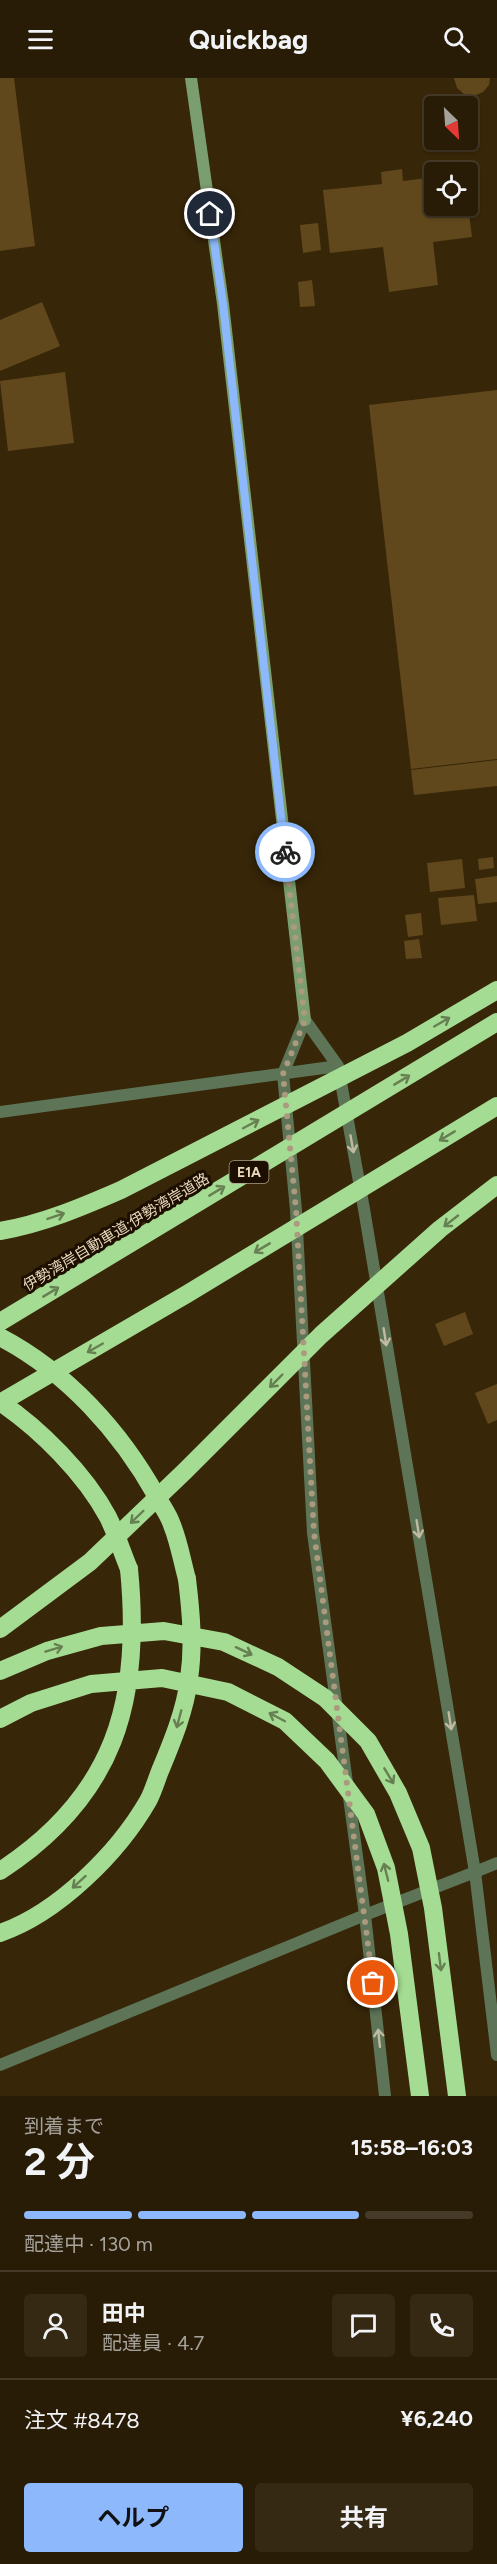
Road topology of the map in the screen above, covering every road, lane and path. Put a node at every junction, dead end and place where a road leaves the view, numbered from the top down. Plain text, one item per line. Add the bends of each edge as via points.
1 (191, 78) edge
2 (497, 990) edge
3 (305, 1020) junction
4 (497, 1022) edge
5 (338, 1066) junction
6 (283, 1074) junction
7 (497, 1106) edge
8 (0, 1112) edge
9 (497, 1185) edge
10 (0, 1231) edge
11 (0, 1322) edge
12 (0, 1337) edge
13 (0, 1403) edge
14 (0, 1629) edge
15 (0, 1671) edge
16 (0, 1719) edge
17 (497, 1863) edge
18 (0, 1871) edge
19 (475, 1872) junction
20 (365, 1915) junction
21 (0, 1933) edge
22 (497, 2055) edge
23 (0, 2065) edge
24 (385, 2096) edge
25 (420, 2096) edge
26 (457, 2096) edge

1 - 3 street via 223,304
10 -> 2 highway, bridge via 63,1214 121,1190 407,1043
3 - 5 street
3 - 6 street
11 -> 4 highway, 伊勢湾岸自動車道;伊勢湾岸道路 / E1A, bridge
5 - 6 street
5 -> 19 street
6 - 8 street
6 - 20 street via 296,1210 314,1533
7 -> 13 highway, bridge
9 -> 14 highway, bridge via 440,1229 321,1335 90,1562
12 -> 21 highway, bridge via 79,1395 140,1467 172,1524 187,1579 193,1626 189,1680 176,1733 149,1800 109,1855 62,1898 15,1928
13 - 18 highway, bridge via 52,1446 108,1517 129,1569 134,1613 132,1668 111,1747 92,1782 65,1817 33,1850
15 -> 26 highway, bridge via 46,1651 101,1636 164,1631 224,1642 278,1667 325,1698 368,1741 399,1793 420,1848 433,1908
25 -> 16 highway, bridge via 399,1934 386,1869 366,1814 327,1761 285,1721 228,1692 162,1678 91,1684 31,1703
17 - 19 street
19 - 20 street
19 - 22 street
20 - 23 street
24 -> 20 street

